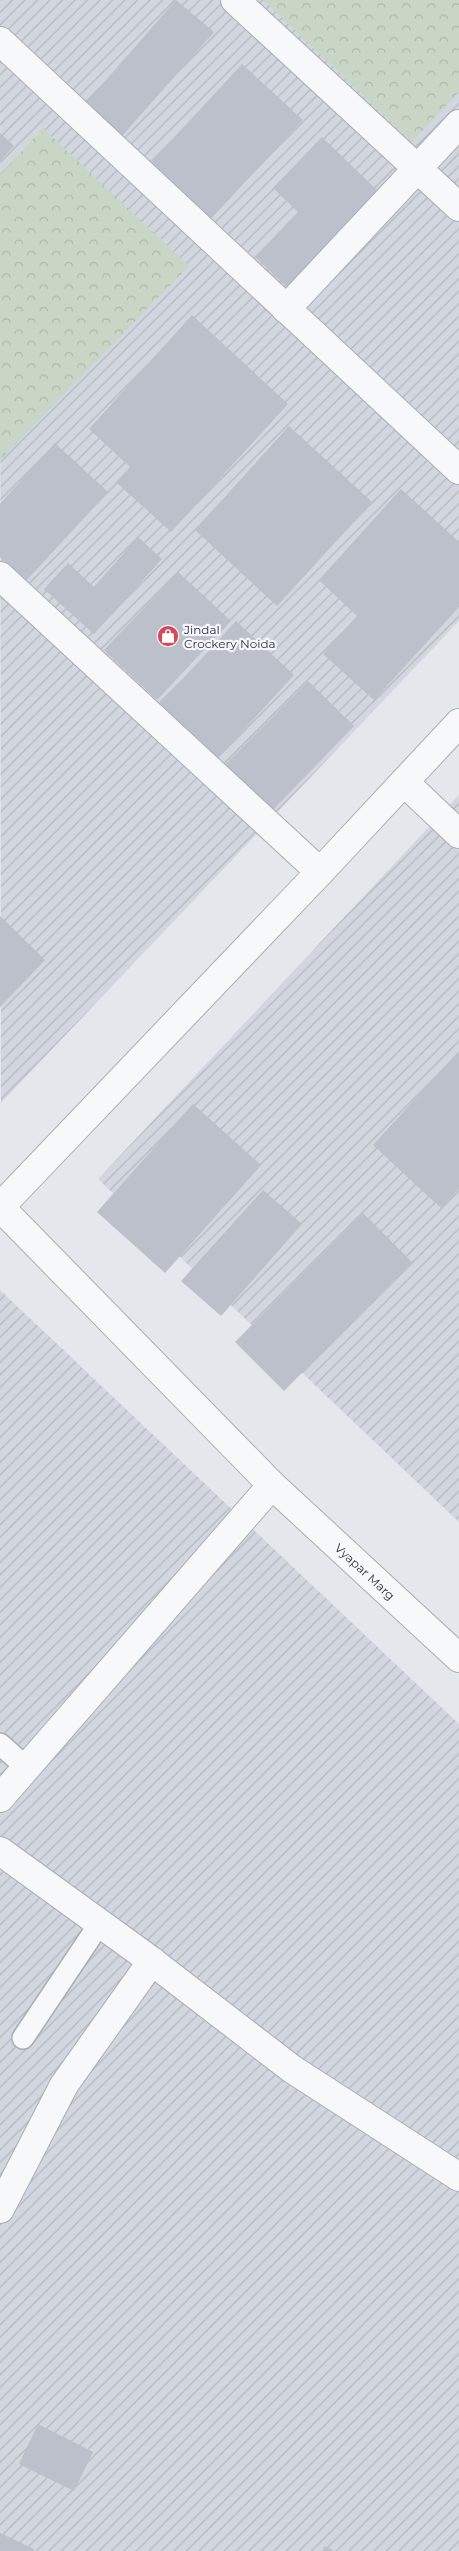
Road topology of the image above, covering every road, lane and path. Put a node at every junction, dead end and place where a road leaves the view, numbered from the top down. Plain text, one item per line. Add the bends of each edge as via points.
1 (235, 0) edge
2 (0, 41) edge
3 (459, 124) edge
4 (417, 169) junction
5 (459, 207) edge
6 (286, 309) junction
7 (459, 470) edge
8 (0, 576) edge
9 (459, 723) edge
10 (404, 782) junction
11 (459, 834) edge
12 (320, 872) junction
13 (272, 1485) junction
14 (459, 1658) edge
15 (0, 1744) edge
16 (26, 1767) junction
17 (0, 1798) edge
18 (0, 1851) edge
19 (100, 1922) junction
20 (152, 1961) junction
21 (23, 2038) dead end
22 (459, 2177) edge
23 (0, 2209) edge

1 - 4 street
2 - 6 street
3 - 4 street
4 - 5 street
4 - 6 street
6 - 7 street
8 - 12 street
9 - 10 street
10 - 11 street
10 - 12 street
12 - 13 street, Vyapar Marg via 0,1207
13 - 14 street, Vyapar Marg
13 - 16 street
15 - 16 lane
16 - 17 street
18 - 19 street
19 - 20 street
19 - 21 lane
20 - 22 street via 292,2070
20 - 23 street via 64,2085

